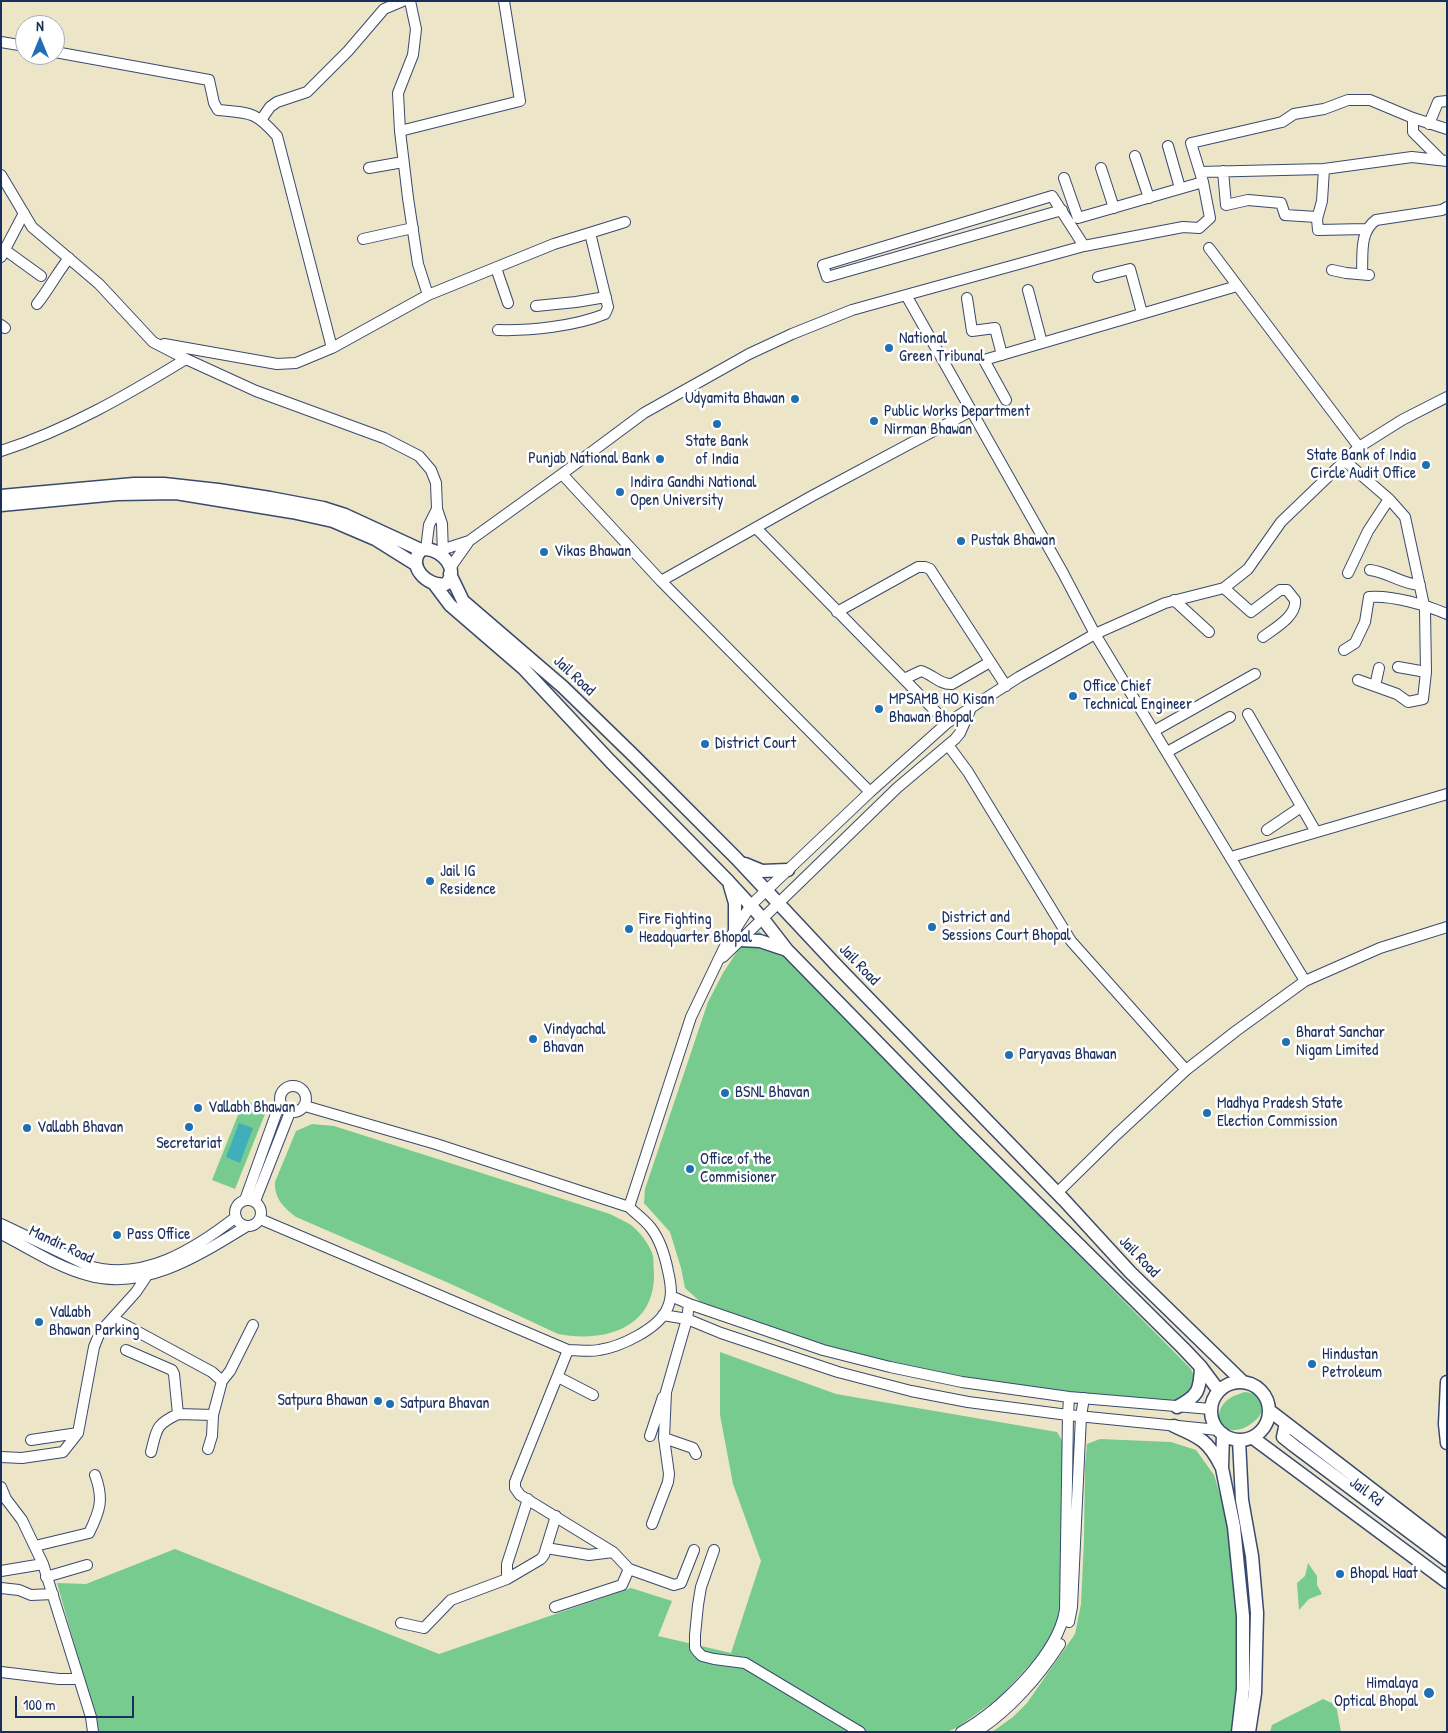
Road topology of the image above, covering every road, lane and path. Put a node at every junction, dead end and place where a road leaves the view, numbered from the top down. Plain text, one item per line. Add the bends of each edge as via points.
1 (403, 1) edge
2 (410, 1) edge
3 (504, 1) edge
4 (1, 42) edge
5 (15, 44) edge
6 (65, 54) edge
7 (1447, 101) edge
8 (1413, 118) junction
9 (261, 120) junction
10 (1430, 124) junction
11 (1447, 129) edge
12 (400, 131) junction
13 (1168, 146) dead end
14 (1135, 156) dead end
15 (1443, 160) edge
16 (403, 162) junction
17 (369, 168) dead end
18 (1101, 168) dead end
19 (1324, 169) junction
20 (1222, 171) junction
21 (1, 175) edge
22 (1202, 177) junction
23 (1064, 178) dead end
24 (1180, 188) junction
25 (1149, 198) junction
26 (1447, 207) edge
27 (1114, 208) junction
28 (1062, 210) junction
29 (24, 213) junction
30 (1317, 217) junction
31 (625, 222) dead end
32 (413, 228) junction
33 (1366, 229) junction
34 (590, 233) junction
35 (363, 239) dead end
36 (1084, 246) junction
37 (1209, 248) dead end
38 (3, 254) edge
39 (69, 258) junction
40 (496, 268) junction
41 (1332, 270) dead end
42 (41, 276) dead end
43 (1098, 277) dead end
44 (1237, 286) junction
45 (1028, 290) dead end
46 (428, 294) junction
47 (906, 295) junction
48 (606, 296) junction
49 (967, 298) dead end
50 (508, 303) dead end
51 (37, 304) dead end
52 (536, 306) dead end
53 (1142, 313) junction
54 (498, 330) dead end
55 (153, 342) junction
56 (1042, 343) junction
57 (332, 348) junction
58 (1002, 355) junction
59 (186, 360) junction
60 (1447, 397) edge
61 (1006, 400) dead end
62 (971, 411) junction
63 (1359, 447) junction
64 (1, 450) edge
65 (1345, 461) junction
66 (562, 474) junction
67 (1, 496) edge
68 (1390, 499) junction
69 (1, 505) edge
70 (437, 508) junction
71 (756, 528) junction
72 (469, 541) junction
73 (434, 551) junction
74 (415, 564) junction
75 (1370, 570) dead end
76 (450, 571) junction
77 (1348, 573) dead end
78 (661, 581) junction
79 (435, 585) junction
80 (1420, 585) junction
81 (1224, 588) junction
82 (1174, 600) junction
83 (1424, 606) junction
84 (837, 612) junction
85 (1447, 614) edge
86 (1209, 632) dead end
87 (1095, 634) junction
88 (1263, 637) dead end
89 (1344, 650) dead end
90 (990, 662) junction
91 (1398, 667) dead end
92 (1379, 668) dead end
93 (1426, 672) junction
94 (1255, 674) dead end
95 (904, 679) junction
96 (1358, 680) dead end
97 (1006, 686) junction
98 (1375, 686) junction
99 (971, 708) junction
100 (1248, 714) dead end
101 (1230, 716) dead end
102 (947, 723) junction
103 (1154, 731) junction
104 (948, 746) junction
105 (1167, 752) junction
106 (870, 792) junction
107 (1447, 794) edge
108 (1301, 807) junction
109 (1268, 830) dead end
110 (1316, 832) junction
111 (1231, 857) junction
112 (740, 862) junction
113 (788, 870) junction
114 (728, 881) junction
115 (766, 890) junction
116 (779, 904) junction
117 (751, 905) junction
118 (763, 919) junction
119 (1447, 927) edge
120 (738, 935) junction
121 (788, 950) junction
122 (1305, 981) junction
123 (1186, 1070) junction
124 (280, 1103) junction
125 (305, 1106) junction
126 (290, 1112) junction
127 (1057, 1193) junction
128 (250, 1200) junction
129 (629, 1207) junction
130 (236, 1216) junction
131 (260, 1219) junction
132 (1, 1224) edge
133 (247, 1226) junction
134 (1, 1234) edge
135 (148, 1274) junction
136 (671, 1296) junction
137 (690, 1304) junction
138 (663, 1315) junction
139 (114, 1319) junction
140 (687, 1319) junction
141 (253, 1325) dead end
142 (126, 1350) dead end
143 (568, 1350) junction
144 (1201, 1367) junction
145 (558, 1377) junction
146 (222, 1382) junction
147 (1243, 1382) junction
148 (1447, 1382) edge
149 (1219, 1391) junction
150 (666, 1392) junction
151 (593, 1395) dead end
152 (1069, 1397) junction
153 (1084, 1398) junction
154 (1177, 1407) junction
155 (1211, 1409) junction
156 (1270, 1411) junction
157 (178, 1414) junction
158 (213, 1415) junction
159 (1068, 1415) junction
160 (1082, 1416) junction
161 (1286, 1423) junction
162 (1174, 1426) junction
163 (1220, 1432) junction
164 (78, 1433) junction
165 (650, 1436) dead end
166 (664, 1438) junction
167 (1252, 1438) junction
168 (30, 1440) dead end
169 (1240, 1440) junction
170 (1274, 1442) junction
171 (1447, 1443) edge
172 (208, 1449) dead end
173 (151, 1452) dead end
174 (696, 1454) dead end
175 (1, 1456) edge
176 (1222, 1468) junction
177 (94, 1475) dead end
178 (1, 1487) edge
179 (528, 1499) junction
180 (556, 1516) junction
181 (652, 1524) dead end
182 (35, 1546) junction
183 (1447, 1547) edge
184 (546, 1548) junction
185 (694, 1550) dead end
186 (714, 1550) dead end
187 (613, 1552) junction
188 (1447, 1560) edge
189 (43, 1564) junction
190 (87, 1565) dead end
191 (629, 1569) junction
192 (1, 1572) edge
193 (1447, 1573) edge
194 (46, 1577) junction
195 (507, 1579) junction
196 (1447, 1582) edge
197 (1, 1588) edge
198 (53, 1594) junction
199 (555, 1607) dead end
200 (401, 1623) dead end
201 (1, 1672) edge
202 (79, 1679) junction
203 (93, 1732) edge
204 (860, 1732) edge
205 (962, 1732) edge
206 (976, 1732) edge
207 (1238, 1732) edge
208 (1249, 1732) edge

1 - 9 street via 384,10 306,92 277,102
2 - 12 street via 416,29 413,55 398,93
3 - 12 street via 520,101
4 - 5 street
6 - 9 street via 209,80 218,110 251,114
7 - 10 street via 1438,102
8 - 10 street
8 - 15 street via 1413,132
8 - 22 street via 1370,100 1348,100 1324,109 1294,114 1282,122 1191,143
9 - 57 street via 277,136
10 - 11 street
12 - 16 street
13 - 24 street
14 - 25 street
15 - 19 street via 1412,157
16 - 17 street
16 - 32 street
18 - 27 street
19 - 20 street
19 - 30 street via 1322,201
20 - 22 street
20 - 30 street via 1226,205 1248,200 1269,201 1281,203 1285,215
21 - 29 street
22 - 24 street
22 - 36 street via 1210,218 1199,228 1184,227
23 - 27 street via 1078,218
24 - 25 street
25 - 27 street
26 - 33 street via 1376,220
28 - 28 street via 1052,196 823,265 827,277
28 - 36 street
29 - 38 street
29 - 39 street via 32,227
30 - 33 street via 1317,229 1320,230
31 - 34 street
32 - 35 street
32 - 46 street via 418,264
33 - 41 street via 1365,274
34 - 40 street
34 - 48 street
36 - 47 street
37 - 44 street
38 - 42 street
39 - 51 street
39 - 55 street via 99,284
40 - 46 street
40 - 50 street
43 - 53 street via 1130,269
44 - 53 street
44 - 63 street
45 - 56 street
46 - 57 street
47 - 62 street
47 - 66 street via 852,310 749,354 644,413
48 - 52 street
48 - 54 street via 608,311 603,315 519,331
49 - 58 street via 972,331 995,328
53 - 56 street
55 - 57 street via 278,364 296,363
55 - 59 street
56 - 58 street
58 - 61 street via 984,360
59 - 64 street via 35,440
59 - 70 street via 384,438 420,456 436,483
60 - 63 street
62 - 71 street
62 - 87 street
63 - 65 street
65 - 68 street
65 - 81 street via 1281,522 1248,569
66 - 72 street
66 - 78 street
67 - 73 main road via 134,484 218,490 323,508
68 - 77 street via 1368,531
68 - 80 street via 1405,518
69 - 74 main road via 117,494 176,494 328,519 375,540
70 - 73 street via 442,524
70 - 73 street via 429,525
71 - 78 street
71 - 84 street
72 - 73 street
72 - 76 street
73 - 74 main road via 418,553
73 - 76 main road via 449,564
74 - 79 main road via 421,574
75 - 80 street
76 - 79 main road via 446,584
76 - 112 main road, Jail Road via 463,601 570,693
78 - 106 street
79 - 114 main road, Jail Road via 457,611 523,668
80 - 83 street
81 - 82 street
81 - 88 street via 1251,612 1280,590 1287,590 1296,600 1295,609
82 - 86 street
82 - 87 street
83 - 85 street
83 - 89 street via 1369,597 1367,619 1355,643
83 - 93 street
84 - 90 street via 918,567 925,567 930,569
84 - 95 street
87 - 97 street
87 - 103 street
90 - 95 street via 952,684 942,683 921,671
90 - 97 street
91 - 93 street
92 - 98 street
93 - 98 street via 1423,698 1408,702
94 - 103 street
95 - 102 street
96 - 98 street
97 - 99 street
99 - 102 street
99 - 104 street via 960,733
100 - 108 street
101 - 105 street
102 - 106 street
103 - 105 street
104 - 116 street via 897,788
104 - 123 street via 968,772 1070,941
105 - 111 street
106 - 113 street
107 - 110 street
108 - 109 street
108 - 110 street
110 - 111 street
111 - 122 street
112 - 113 main road via 762,871
112 - 115 main road, Jail Road
113 - 115 street
114 - 117 main road, Jail Road
114 - 120 main road via 735,903
115 - 116 main road, Jail Road
115 - 117 street
116 - 118 street
116 - 127 main road, Jail Road
117 - 118 main road, Jail Road
117 - 120 street
118 - 120 street
118 - 121 main road, Jail Road
119 - 122 street via 1380,948
120 - 121 main road
120 - 129 street via 717,963 691,1016
121 - 144 main road, Jail Road
122 - 123 street
123 - 127 street
124 - 125 street via 281,1093 288,1087 298,1086 305,1092
124 - 126 street
124 - 128 street
125 - 126 street via 299,1112
125 - 129 street via 436,1144
126 - 128 street
127 - 147 main road, Jail Road via 1130,1272
128 - 130 street via 237,1206
128 - 131 street via 261,1209
129 - 136 street via 652,1228 664,1253
130 - 132 street, Mandir Road via 180,1255 120,1270 89,1266
130 - 133 street
131 - 133 street
131 - 143 street
133 - 135 street, Mandir Road via 193,1257
134 - 135 street, Mandir Road via 85,1275 122,1278
135 - 139 street
136 - 137 street
136 - 138 street
137 - 140 street
137 - 152 street via 823,1350 890,1367 962,1382
138 - 140 street
138 - 143 street via 642,1334 621,1344 598,1351
139 - 146 street via 212,1372
139 - 164 street via 100,1332 94,1347
140 - 150 street
140 - 159 street via 822,1367 911,1391
141 - 146 street
142 - 157 street via 172,1370
143 - 145 street
144 - 149 main road, Jail Road
144 - 154 main road via 1200,1386 1191,1399
145 - 151 street
145 - 179 street via 515,1482 520,1495
146 - 158 street
147 - 149 main road via 1227,1385
147 - 156 main road via 1261,1390
148 - 171 main road
149 - 155 main road
150 - 165 street
150 - 166 street
152 - 153 street
152 - 159 street
153 - 154 street
153 - 160 street
154 - 155 street
155 - 163 main road
156 - 161 main road
156 - 167 main road via 1265,1427
157 - 158 street
157 - 173 street via 161,1422
158 - 172 street
159 - 160 street
159 - 205 street via 1063,1620 1040,1660 1002,1702
160 - 162 street
160 - 206 street via 1072,1607 1065,1633 1051,1659 1017,1697
161 - 170 main road
161 - 183 main road
162 - 163 street
162 - 176 main road via 1198,1436 1212,1449
163 - 169 main road via 1228,1438
163 - 176 main road
164 - 168 street
164 - 175 street via 62,1452 22,1458
166 - 174 street via 694,1448
166 - 181 street via 668,1482
167 - 169 main road
167 - 170 main road
169 - 208 main road via 1242,1500 1252,1556 1257,1613 1255,1693
170 - 188 main road, Jail Rd
170 - 193 main road, Jail Rd
170 - 196 main road
176 - 207 main road via 1234,1527 1243,1616 1243,1688
177 - 182 street via 101,1503 89,1533
178 - 182 street
179 - 180 street
179 - 195 street via 508,1564
180 - 184 street
180 - 187 street
182 - 189 street
184 - 187 street via 590,1555
184 - 195 street via 541,1559
185 - 191 street via 678,1585
186 - 204 street via 698,1604 694,1636 698,1652 714,1659 745,1663
187 - 191 street
189 - 192 street
189 - 194 street
190 - 194 street
191 - 199 street via 622,1585
194 - 198 street
195 - 200 street via 452,1600 424,1628
197 - 198 street via 34,1595
198 - 202 street
201 - 202 street
202 - 203 street

